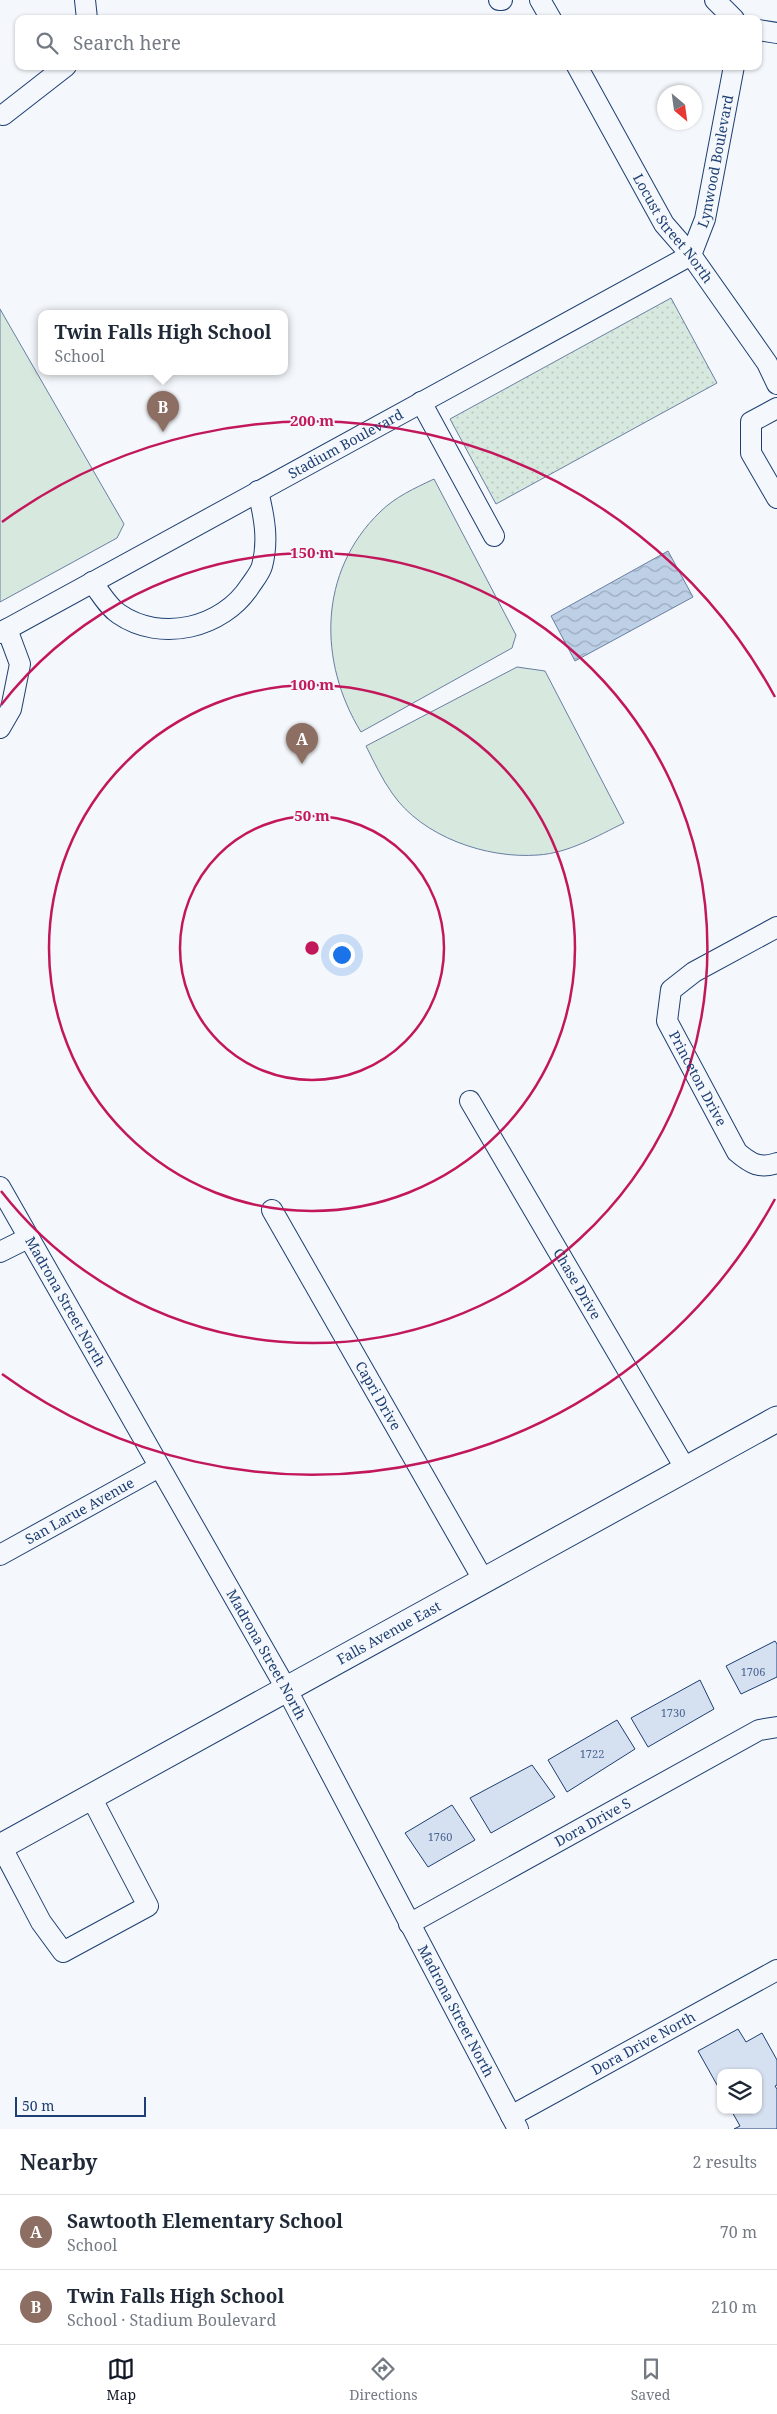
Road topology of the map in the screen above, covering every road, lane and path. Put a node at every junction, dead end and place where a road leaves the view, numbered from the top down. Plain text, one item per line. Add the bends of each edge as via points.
1 (85, 0) edge
2 (540, 0) edge
3 (715, 0) edge
4 (87, 15) edge
5 (549, 15) edge
6 (730, 15) edge
7 (762, 31) edge
8 (777, 33) edge
9 (61, 70) edge
10 (579, 70) edge
11 (733, 70) edge
12 (1, 115) edge
13 (691, 255) junction
14 (772, 360) edge
15 (777, 384) edge
16 (421, 402) junction
17 (777, 408) edge
18 (258, 491) junction
19 (777, 498) edge
20 (494, 536) dead end
21 (92, 582) junction
22 (4, 631) edge
23 (0, 728) edge
24 (777, 927) edge
25 (470, 1101) dead end
26 (777, 1164) edge
27 (0, 1187) edge
28 (272, 1210) dead end
29 (28, 1238) junction
30 (0, 1252) edge
31 (777, 1419) edge
32 (159, 1467) junction
33 (685, 1468) junction
34 (0, 1555) edge
35 (484, 1581) junction
36 (287, 1690) junction
37 (777, 1727) edge
38 (91, 1797) junction
39 (0, 1847) edge
40 (409, 1924) junction
41 (777, 1970) edge
42 (514, 2122) edge

1 - 4 street
2 - 5 street
3 - 6 street
7 - 8 street
9 - 12 street
10 - 13 street, Locust Street North via 664,224
11 - 13 street, Lynwood Boulevard via 705,219
13 - 14 street, Locust Street North
13 - 16 street, Stadium Boulevard
14 - 15 street, Locust Street North
16 - 18 street, Stadium Boulevard
16 - 20 street
17 - 19 street via 751,422 751,453
18 - 21 street, Stadium Boulevard
18 - 21 street via 266,528 262,568 242,599 218,617 181,630 142,626 118,613
21 - 22 street, Stadium Boulevard
22 - 23 street via 20,664 11,710
24 - 26 street, Princeton Drive via 694,972 671,990 667,1021 737,1152 752,1165 767,1167
25 - 33 street, Chase Drive
27 - 29 street, Madrona Street North
28 - 35 street, Capri Drive
29 - 30 street
29 - 32 street, Madrona Street North
31 - 33 main road, Falls Avenue East
32 - 34 street, San Larue Avenue
32 - 36 street, Madrona Street North
33 - 35 main road, Falls Avenue East
35 - 36 main road, Falls Avenue East
36 - 38 main road, Falls Avenue East
36 - 40 street, Madrona Street North
37 - 40 street, Dora Drive S via 759,1730
38 - 39 main road, Falls Avenue East
38 - 39 street via 148,1906 72,1948 63,1952 41,1922
40 - 42 street, Madrona Street North
41 - 42 street, Dora Drive North

